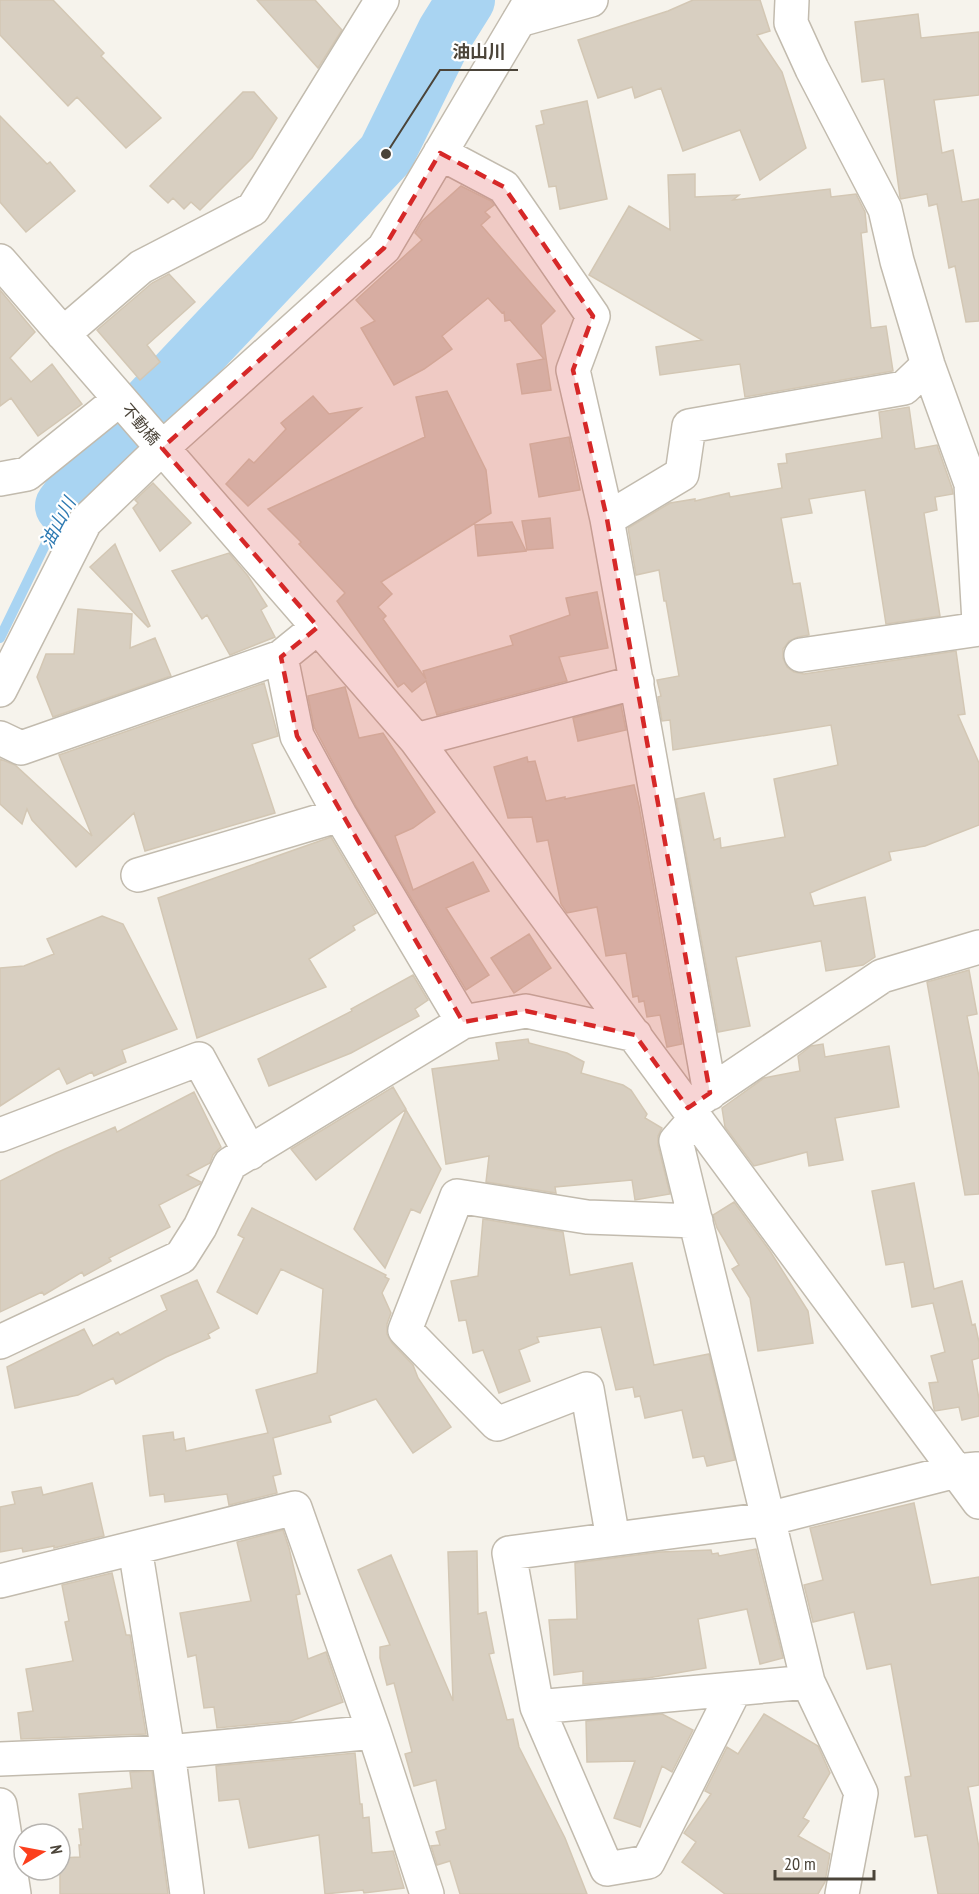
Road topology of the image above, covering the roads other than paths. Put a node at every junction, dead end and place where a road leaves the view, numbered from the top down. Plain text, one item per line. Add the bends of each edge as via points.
1 (382, 0) edge
2 (591, 0) edge
3 (792, 0) edge
4 (525, 10) edge
5 (440, 153) junction
6 (0, 261) edge
7 (63, 334) junction
8 (928, 365) junction
9 (120, 399) junction
10 (162, 448) junction
11 (0, 479) edge
12 (607, 519) junction
13 (979, 622) edge
14 (318, 627) junction
15 (979, 629) edge
16 (801, 655) dead end
17 (281, 657) junction
18 (4, 673) edge
19 (637, 682) junction
20 (0, 738) edge
21 (416, 740) junction
22 (340, 814) junction
23 (138, 875) dead end
24 (979, 947) edge
25 (463, 1022) junction
26 (635, 1035) junction
27 (698, 1106) junction
28 (0, 1135) edge
29 (250, 1153) junction
30 (696, 1221) junction
31 (0, 1342) edge
32 (968, 1470) edge
33 (979, 1502) edge
34 (768, 1519) junction
35 (613, 1539) junction
36 (135, 1548) junction
37 (0, 1581) edge
38 (808, 1682) junction
39 (735, 1689) junction
40 (537, 1707) junction
41 (374, 1732) junction
42 (168, 1752) junction
43 (0, 1759) edge
44 (0, 1805) edge
45 (14, 1894) edge
46 (187, 1894) edge
47 (426, 1894) edge
48 (842, 1894) edge

1 - 7 street via 253,209 141,267
2 - 4 street
3 - 8 street via 790,23 885,209
4 - 5 street
5 - 10 street via 384,248
5 - 12 street via 504,187 593,316 573,370
6 - 7 street, 不動橋
7 - 9 street, 不動橋
8 - 12 street via 904,388 689,426 682,474
8 - 13 street via 970,484
9 - 10 street, 不動橋
9 - 11 street via 27,474
10 - 14 street, 不動橋
10 - 18 street via 85,522
12 - 19 street
14 - 17 street
14 - 21 street, 不動橋
15 - 16 street
17 - 20 street via 21,748
17 - 22 street via 297,736
19 - 21 street
19 - 27 street
21 - 26 street, 不動橋
22 - 23 street
22 - 25 street
24 - 27 street via 882,976
25 - 26 street via 526,1011
25 - 29 street
26 - 27 street, 不動橋
27 - 30 street via 676,1141
27 - 32 street, 不動橋
28 - 29 street via 199,1059
29 - 31 street via 230,1164 181,1257
30 - 34 street
30 - 35 street via 587,1216 457,1196 405,1330 497,1424 587,1389
32 - 33 street, 不動橋
32 - 34 street
34 - 35 street
34 - 38 street
35 - 40 street via 509,1553
36 - 37 street
36 - 41 street via 295,1508
36 - 42 street
38 - 39 street
38 - 48 street via 861,1794
39 - 40 street
39 - 40 street via 648,1862 607,1869
41 - 42 street
41 - 47 street
42 - 43 street
42 - 46 street
44 - 45 street

